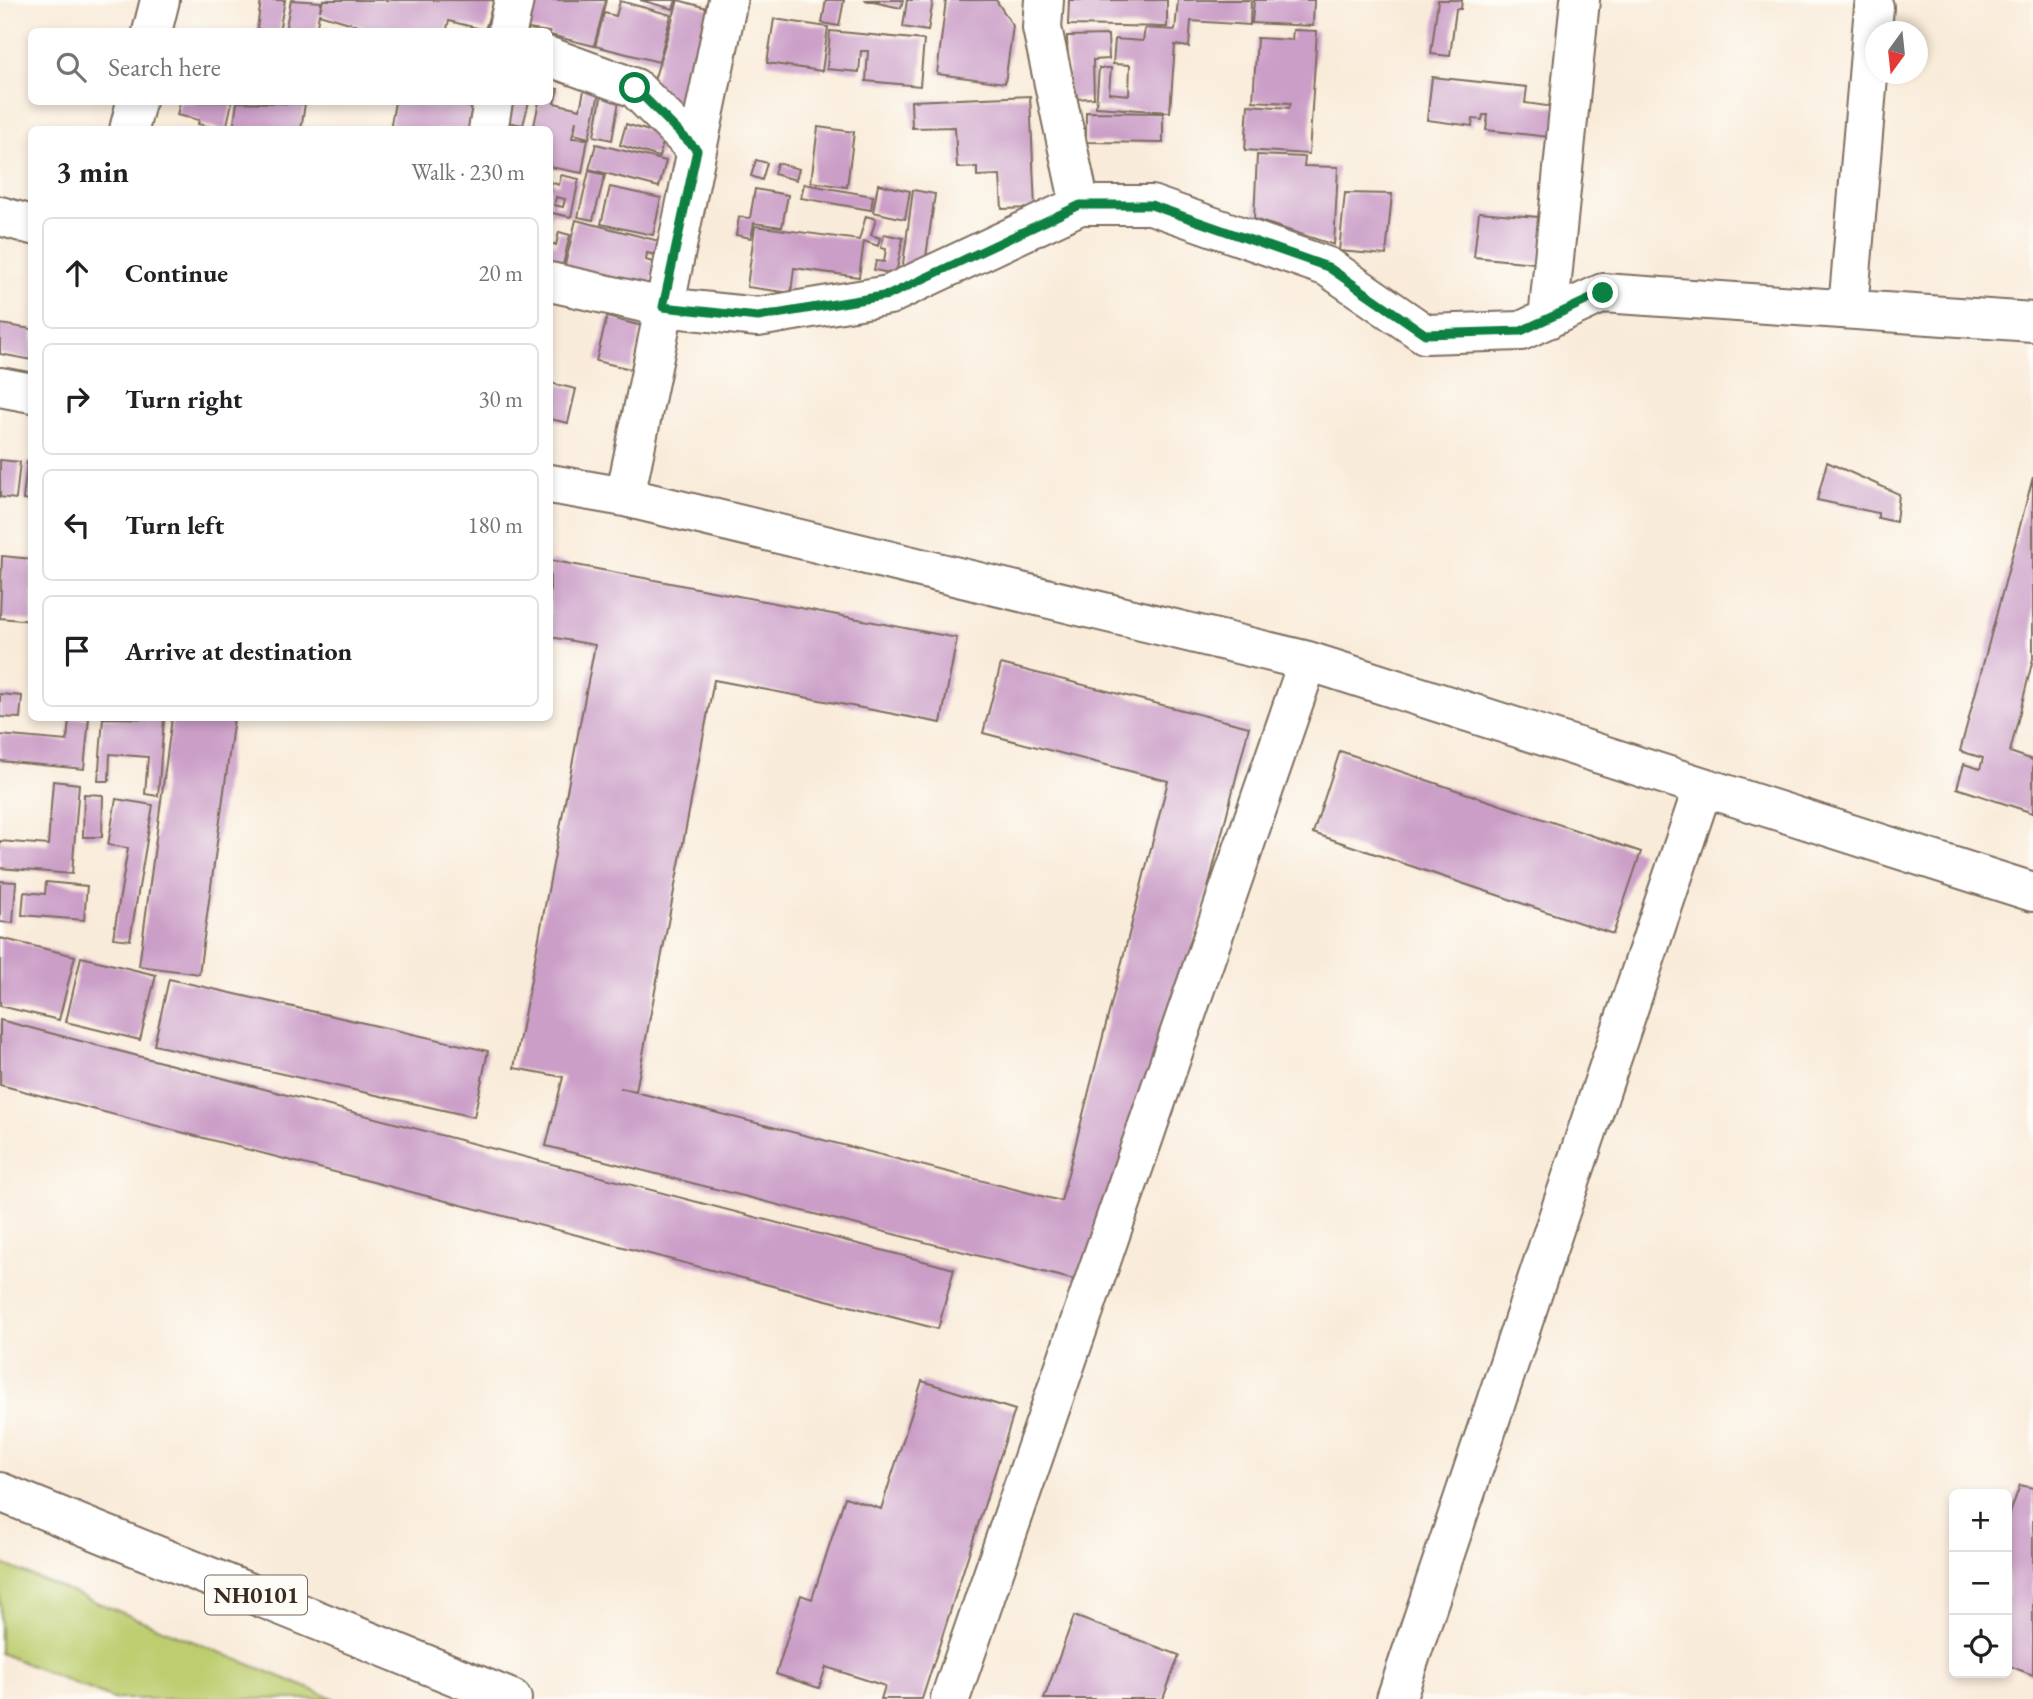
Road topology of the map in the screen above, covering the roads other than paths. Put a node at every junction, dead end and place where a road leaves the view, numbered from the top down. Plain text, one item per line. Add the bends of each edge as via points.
1 (160, 0) edge
2 (514, 0) edge
3 (728, 0) edge
4 (1044, 0) edge
5 (1580, 0) edge
6 (1874, 7) dead end
7 (153, 28) edge
8 (508, 28) edge
9 (553, 58) edge
10 (135, 105) edge
11 (492, 105) edge
12 (130, 126) edge
13 (489, 126) edge
14 (697, 150) junction
15 (1080, 205) junction
16 (0, 216) edge
17 (28, 224) edge
18 (553, 283) edge
19 (663, 307) junction
20 (1848, 309) junction
21 (1548, 319) junction
22 (2033, 322) edge
23 (0, 387) edge
24 (28, 392) edge
25 (553, 485) edge
26 (625, 497) junction
27 (1308, 661) junction
28 (1703, 787) junction
29 (2033, 892) edge
30 (0, 1492) edge
31 (512, 1699) edge
32 (950, 1699) edge
33 (1396, 1699) edge

1 - 7 main road
2 - 8 main road
3 - 14 main road
4 - 15 main road via 1042,29
5 - 21 main road
6 - 20 main road
9 - 14 main road via 635,88
10 - 12 main road
11 - 13 main road
14 - 19 main road
15 - 19 main road via 889,295 758,317
15 - 21 main road via 1151,205 1328,267 1425,334 1521,331
16 - 17 main road
18 - 19 main road
19 - 26 main road
20 - 21 main road via 1603,293
20 - 22 main road
23 - 24 main road
25 - 26 main road
26 - 27 main road
27 - 28 main road
27 - 32 main road
28 - 29 main road
28 - 33 main road
30 - 31 main road, NH0101

